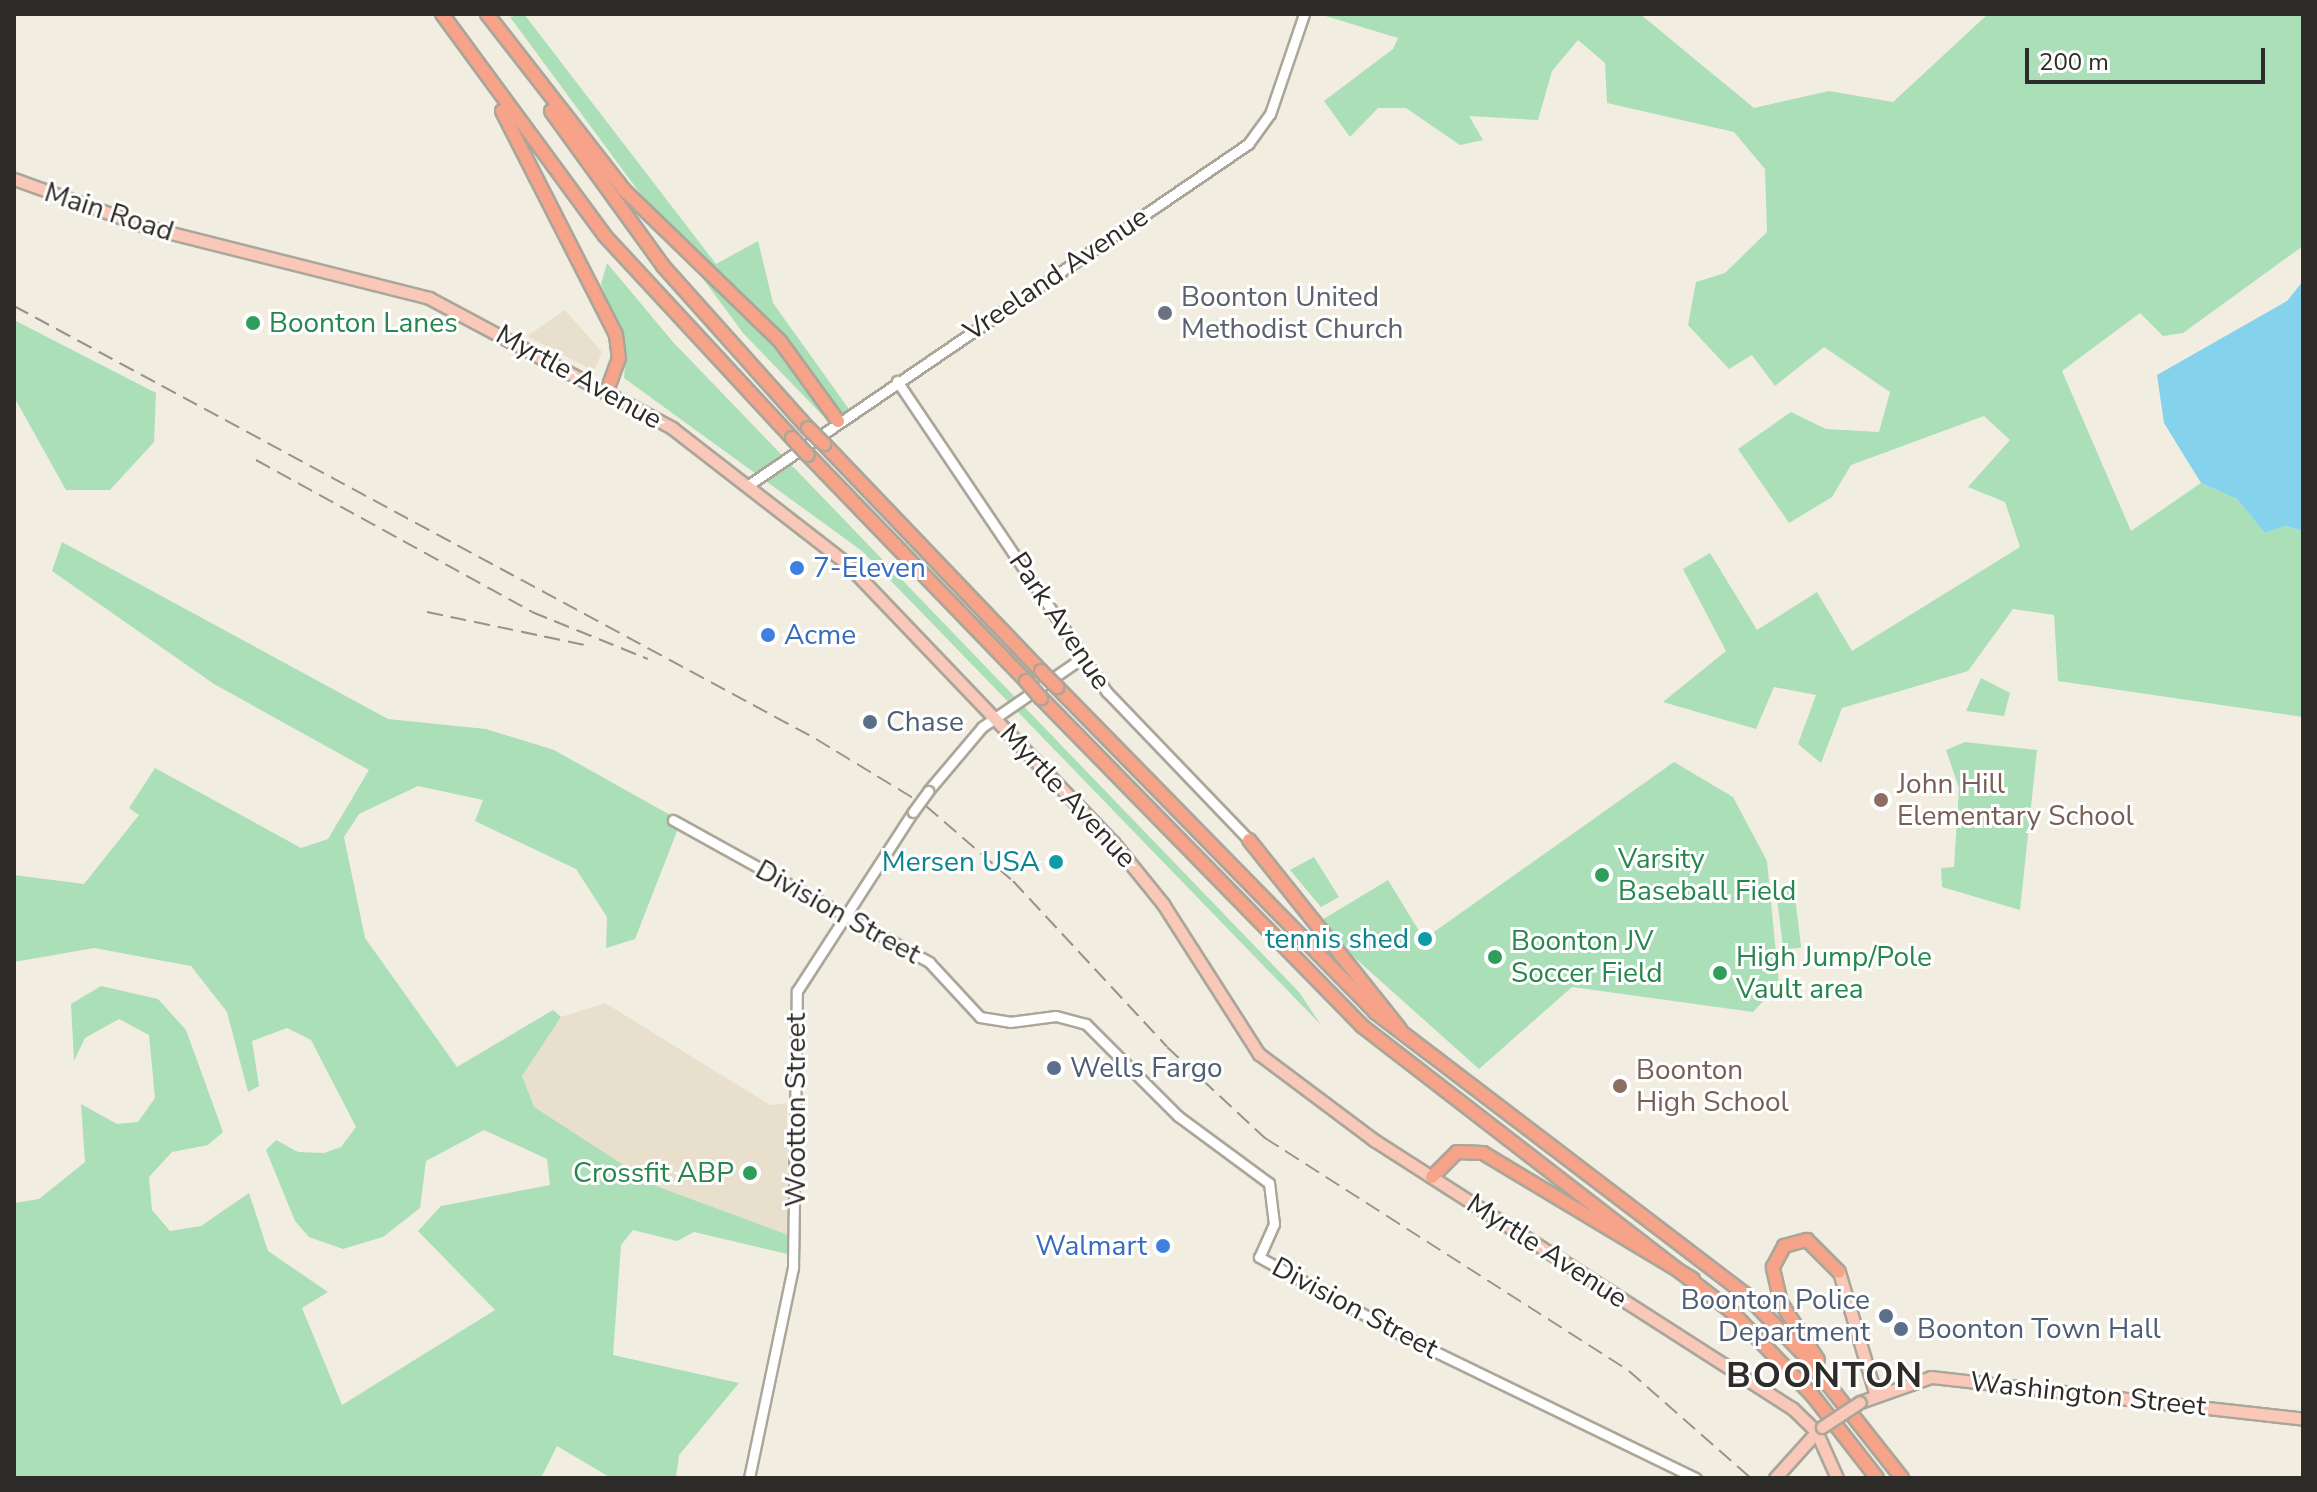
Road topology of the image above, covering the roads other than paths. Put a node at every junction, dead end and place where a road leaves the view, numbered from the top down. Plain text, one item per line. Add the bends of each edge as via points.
1 (441, 14) edge
2 (487, 14) edge
3 (1304, 14) edge
4 (14, 179) edge
5 (206, 243) joint
6 (897, 381) junction
7 (607, 391) junction
8 (838, 421) junction
9 (747, 486) junction
10 (1082, 658) junction
11 (995, 717) junction
12 (673, 820) dead end
13 (1249, 840) joint
14 (843, 916) junction
15 (1406, 1039) junction
16 (1432, 1177) junction
17 (1839, 1272) joint
18 (1695, 1279) junction
19 (1875, 1393) junction
20 (2303, 1419) edge
21 (1819, 1429) junction
22 (1867, 1432) junction
23 (749, 1478) edge
24 (1696, 1478) edge
25 (1775, 1478) edge
26 (1837, 1478) edge
27 (1877, 1478) edge
28 (1902, 1478) edge

1 - 7 highway via 526,152 612,326 619,358
1 - 18 highway, bridge via 605,236 808,455 1362,1026
2 - 8 highway via 623,189 780,341
2 - 15 highway, bridge via 644,243 808,428
3 - 6 street, Vreeland Avenue via 1270,114 1248,144
4 - 5 main road, Main Road
5 - 7 main road, Myrtle Avenue via 429,298
6 - 8 street, Vreeland Avenue
6 - 10 street, Park Avenue
7 - 9 main road, Myrtle Avenue
8 - 9 street, Vreeland Avenue
9 - 11 main road, Myrtle Avenue via 846,563
10 - 11 street, Wootton Street
10 - 13 street, Park Avenue
11 - 14 street, Wootton Street, bridge via 928,791
11 - 16 main road, Myrtle Avenue via 1146,880 1244,1040
12 - 14 street, Division Street
13 - 15 highway
14 - 23 street, Wootton Street via 806,969 793,1007 793,1268
14 - 24 street, Division Street via 929,962 980,1017 1010,1022 1064,1016 1097,1032 1178,1116 1269,1183 1274,1224 1259,1257 1391,1330
15 - 22 highway via 1722,1274 1788,1336
16 - 18 highway via 1457,1152 1483,1153 1676,1275
16 - 21 main road, Myrtle Avenue
17 - 19 main road
17 - 22 highway via 1807,1240 1784,1246 1772,1274 1786,1313
18 - 27 highway via 1793,1373
19 - 20 main road, Washington Street via 1940,1377
19 - 21 main road, Washington Street, bridge
21 - 25 main road, Washington Street
21 - 26 main road, Myrtle Avenue
22 - 28 highway

